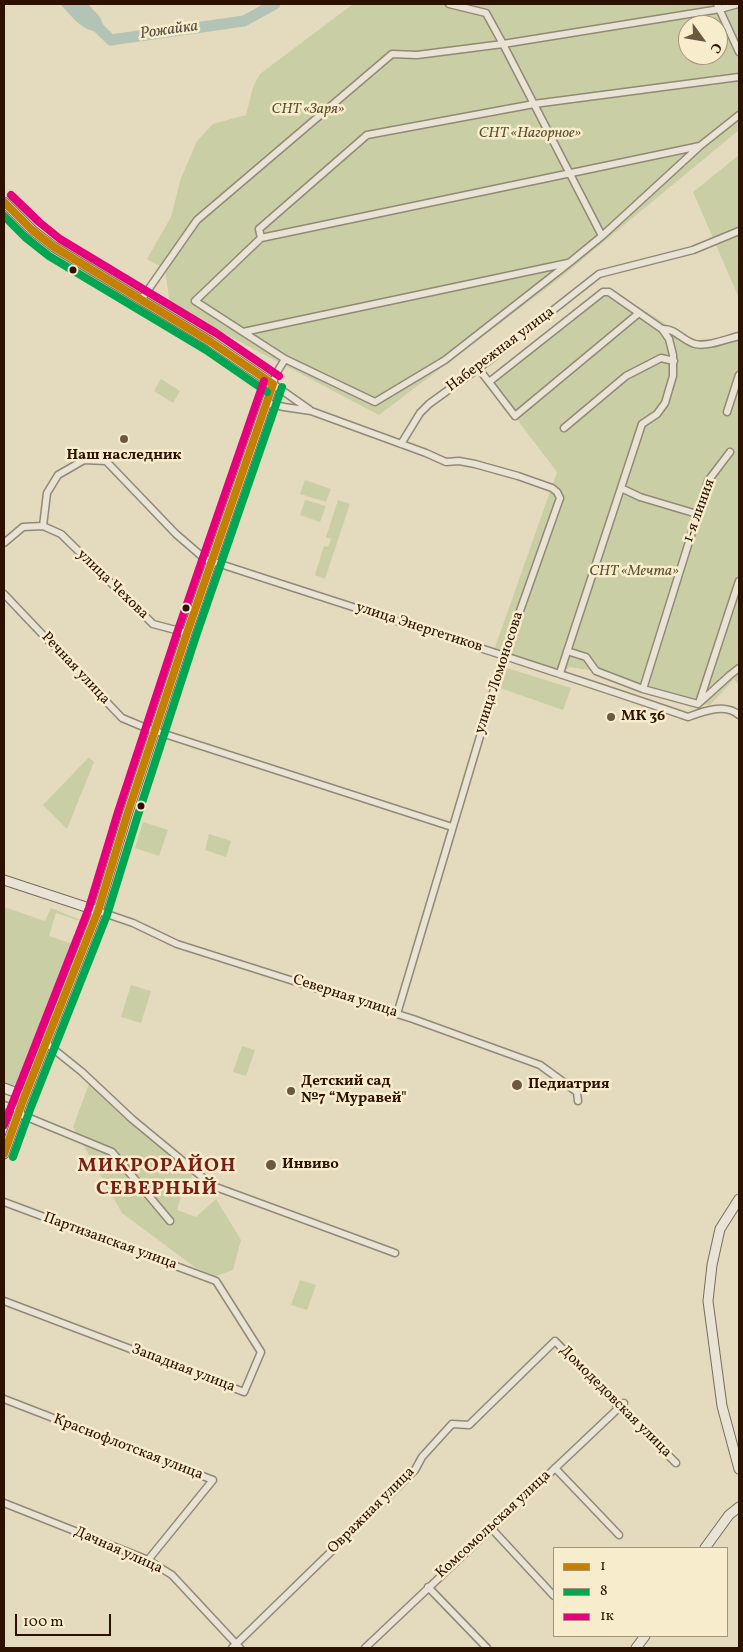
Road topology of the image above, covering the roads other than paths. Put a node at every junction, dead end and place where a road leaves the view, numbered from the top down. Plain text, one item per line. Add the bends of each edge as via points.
1 (449, 4) edge
2 (738, 4) edge
3 (719, 6) edge
4 (503, 44) junction
5 (739, 52) edge
6 (739, 77) edge
7 (534, 104) junction
8 (739, 115) edge
9 (700, 146) junction
10 (570, 174) junction
11 (4, 202) edge
12 (739, 231) edge
13 (602, 236) junction
14 (261, 238) junction
15 (569, 263) junction
16 (141, 300) junction
17 (639, 313) junction
18 (662, 329) junction
19 (243, 332) junction
20 (739, 336) edge
21 (284, 359) junction
22 (674, 361) junction
23 (478, 368) junction
24 (739, 375) edge
25 (489, 382) junction
26 (273, 384) junction
27 (289, 395) junction
28 (266, 403) junction
29 (284, 407) junction
30 (311, 411) junction
31 (727, 412) dead end
32 (564, 428) dead end
33 (401, 444) junction
34 (730, 452) dead end
35 (621, 488) junction
36 (697, 514) junction
37 (43, 526) junction
38 (4, 543) edge
39 (212, 561) junction
40 (739, 581) edge
41 (4, 594) edge
42 (187, 633) junction
43 (567, 651) junction
44 (504, 656) junction
45 (739, 668) edge
46 (560, 673) junction
47 (643, 689) junction
48 (698, 704) junction
49 (739, 715) edge
50 (155, 731) junction
51 (452, 827) junction
52 (4, 880) edge
53 (98, 911) junction
54 (397, 1014) junction
55 (46, 1043) junction
56 (4, 1088) edge
57 (25, 1096) junction
58 (578, 1101) dead end
59 (4, 1105) edge
60 (20, 1110) junction
61 (4, 1154) edge
62 (739, 1199) edge
63 (4, 1202) edge
64 (170, 1221) dead end
65 (395, 1253) dead end
66 (216, 1281) joint
67 (4, 1301) edge
68 (555, 1341) joint
69 (4, 1400) edge
70 (621, 1405) junction
71 (676, 1463) dead end
72 (555, 1468) junction
73 (739, 1469) edge
74 (4, 1504) edge
75 (739, 1507) edge
76 (491, 1528) junction
77 (619, 1535) dead end
78 (706, 1547) edge
79 (148, 1560) junction
80 (428, 1587) junction
81 (553, 1595) edge
82 (643, 1637) edge
83 (236, 1647) edge
84 (365, 1648) edge
85 (487, 1648) edge
86 (636, 1648) edge

1 - 4 street via 486,13
2 - 3 street
3 - 4 street
3 - 5 street
4 - 7 street
4 - 16 street via 417,55 392,54 197,220
6 - 7 street
7 - 10 street
7 - 14 street via 367,135 258,229
8 - 9 street
9 - 10 street
9 - 13 street
10 - 13 street
10 - 14 street
11 - 16 street via 54,247
12 - 23 street, Набережная улица via 706,245 599,274
13 - 15 street
14 - 19 street via 195,301
15 - 19 street
15 - 21 street via 445,360 375,402
16 - 26 street
17 - 18 street
17 - 25 street via 609,292 603,292
17 - 25 street via 515,416
18 - 20 street via 668,329 694,344
18 - 22 street via 669,338
19 - 21 street
21 - 26 street
22 - 32 street via 661,358 626,376
22 - 35 street via 665,403 657,414 642,424
23 - 25 street
23 - 33 street, Набережная улица via 424,409
24 - 31 street
26 - 27 street
26 - 28 street
27 - 29 street via 290,403
27 - 30 street
28 - 29 street
28 - 39 street
29 - 30 street
30 - 33 street
33 - 44 street, улица Ломоносова via 446,462 475,464 518,476 552,488 560,498
34 - 36 street, 1-я линия via 708,481
35 - 36 street
35 - 43 street
36 - 47 street, 1-я линия
37 - 38 street via 23,527
37 - 39 street, улица Энергетиков via 47,493 58,474 84,460 106,461 176,534 205,559
37 - 42 street, улица Чехова via 61,534 152,624
39 - 42 street
39 - 44 street, улица Энергетиков
40 - 48 street
41 - 50 street, Речная улица via 119,716
42 - 50 street
43 - 46 street
43 - 47 street via 586,657 596,671
44 - 46 street, улица Энергетиков
44 - 51 street, улица Ломоносова
45 - 48 street
46 - 49 street, улица Энергетиков via 688,717 722,708
47 - 48 street
50 - 51 street, Речная улица
50 - 53 street
51 - 54 street, улица Ломоносова
52 - 53 street
53 - 54 street, Северная улица via 177,944
53 - 55 street
54 - 58 street, Северная улица via 540,1065 577,1092
55 - 57 street
55 - 65 street via 213,1186
56 - 57 street
57 - 60 street
59 - 60 street
60 - 61 street
60 - 64 street via 22,1115 112,1152
62 - 73 street via 720,1229 708,1301 722,1406
63 - 66 street, Партизанская улица
66 - 67 street, Западная улица via 261,1352 244,1392
68 - 70 street, Домодедовская улица
68 - 83 street, Овражная улица via 469,1424 452,1424 422,1457 415,1470
69 - 79 street, Краснофлотская улица via 213,1480
70 - 71 street, Домодедовская улица
70 - 72 street, Комсомольская улица
72 - 76 street, Комсомольская улица
72 - 77 street
74 - 79 street, Дачная улица
75 - 78 street via 729,1515
76 - 80 street, Комсомольская улица
76 - 81 street
79 - 83 street, Дачная улица via 172,1575
80 - 84 street, Комсомольская улица
80 - 85 street
82 - 86 street

